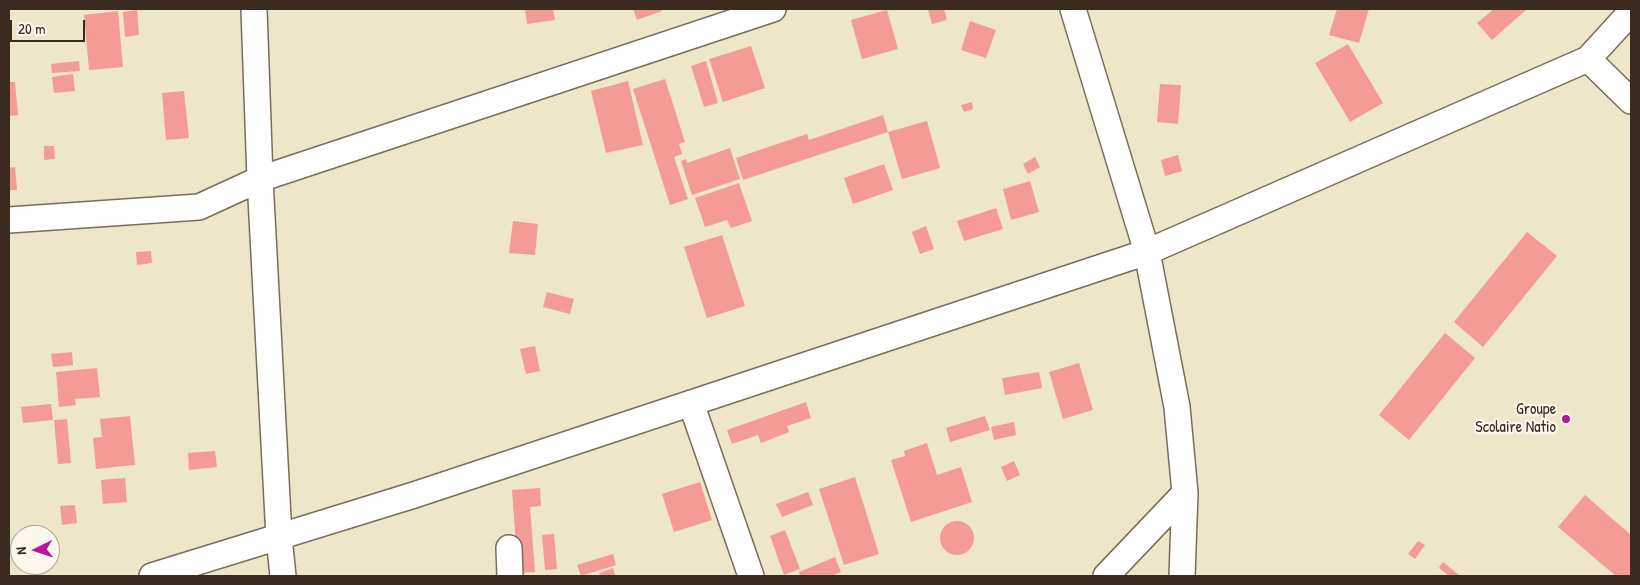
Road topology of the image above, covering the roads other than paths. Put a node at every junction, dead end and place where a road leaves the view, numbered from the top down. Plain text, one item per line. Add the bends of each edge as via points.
1 (254, 9) edge
2 (773, 9) edge
3 (1073, 9) edge
4 (1631, 12) edge
5 (1588, 59) junction
6 (1631, 101) edge
7 (260, 179) junction
8 (9, 220) edge
9 (1147, 252) junction
10 (691, 403) junction
11 (1185, 493) junction
12 (279, 537) junction
13 (509, 548) dead end
14 (152, 576) edge
15 (283, 576) edge
16 (510, 576) edge
17 (751, 576) edge
18 (1106, 576) edge
19 (1182, 576) edge

1 - 7 street
2 - 7 street
3 - 9 street
4 - 5 street
5 - 6 street
5 - 9 street
7 - 8 street via 199,207
7 - 12 street
9 - 10 street
9 - 11 street via 1177,406
10 - 12 street
10 - 17 street
11 - 18 street
11 - 19 street
12 - 14 street
12 - 15 street
13 - 16 street

